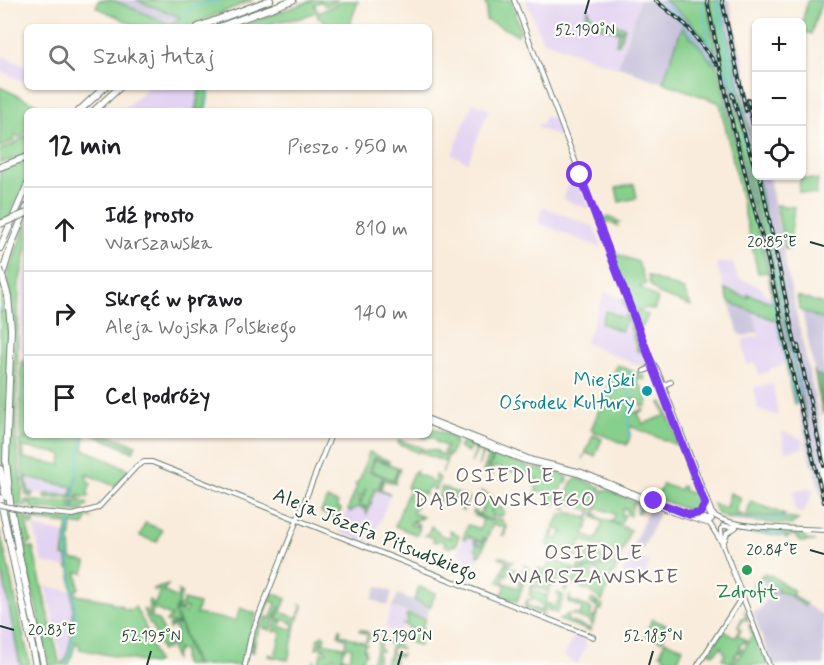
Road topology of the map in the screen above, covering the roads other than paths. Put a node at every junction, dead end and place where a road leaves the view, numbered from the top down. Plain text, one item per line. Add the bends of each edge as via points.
1 (270, 0) edge
2 (293, 0) edge
3 (514, 0) edge
4 (206, 24) edge
5 (227, 24) edge
6 (103, 90) edge
7 (118, 90) edge
8 (119, 90) edge
9 (84, 108) edge
10 (98, 108) edge
11 (103, 108) edge
12 (24, 158) edge
13 (0, 167) edge
14 (24, 193) edge
15 (24, 214) edge
16 (24, 214) edge
17 (0, 224) edge
18 (0, 248) edge
19 (0, 269) edge
20 (0, 282) edge
21 (651, 358) junction
22 (651, 364) junction
23 (644, 371) dead end
24 (671, 382) dead end
25 (664, 389) junction
26 (432, 422) edge
27 (432, 422) edge
28 (330, 438) edge
29 (0, 469) edge
30 (0, 498) edge
31 (705, 504) junction
32 (0, 505) edge
33 (0, 514) edge
34 (690, 515) junction
35 (296, 520) junction
36 (712, 520) junction
37 (722, 525) junction
38 (739, 526) junction
39 (715, 530) junction
40 (824, 530) edge
41 (722, 544) junction
42 (11, 553) junction
43 (19, 554) junction
44 (742, 597) junction
45 (593, 637) dead end
46 (36, 665) edge
47 (44, 665) edge
48 (245, 665) edge
49 (698, 665) edge
50 (769, 665) edge

1 - 4 highway
2 - 5 highway
3 - 21 street
6 - 9 highway
7 - 10 highway
8 - 11 highway
12 - 13 highway
14 - 18 highway
15 - 20 highway
16 - 17 highway, bridge
19 - 43 highway, bridge via 11,329 6,460
21 - 22 street
21 - 25 street
22 - 23 street
22 - 31 street
24 - 25 street
25 - 36 street
26 - 36 street via 522,460 578,474 674,513
27 - 34 street via 527,458 582,472
28 - 35 street
29 - 43 highway
30 - 42 highway
31 - 34 street via 700,513
31 - 36 street
32 - 35 street, Aleja Józefa Piłsudskiego, bridge via 84,514 98,508 137,466 147,462
33 - 42 highway
34 - 36 street
35 - 45 street, Aleja Józefa Piłsudskiego
35 - 48 street via 251,635
36 - 37 street
36 - 39 street
37 - 38 street
37 - 39 street
37 - 41 street
38 - 40 street
38 - 41 street via 728,533
39 - 41 street
41 - 44 street
42 - 46 highway
43 - 47 highway
44 - 49 street
44 - 50 street

